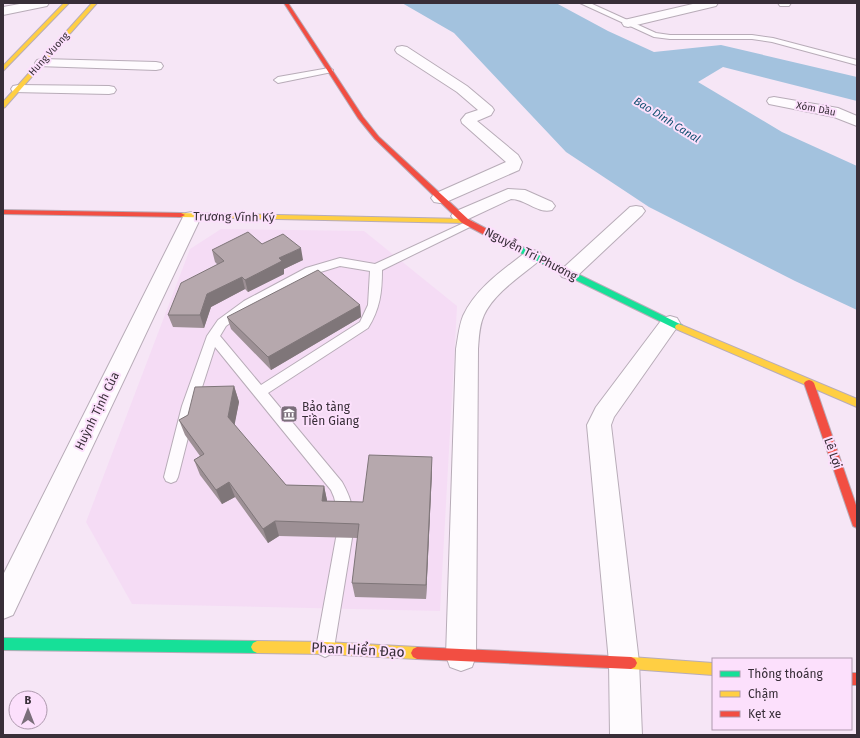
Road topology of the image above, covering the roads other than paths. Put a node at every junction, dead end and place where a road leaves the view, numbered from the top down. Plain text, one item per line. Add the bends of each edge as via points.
1 (43, 3) edge
2 (68, 3) edge
3 (95, 3) edge
4 (286, 3) edge
5 (584, 3) edge
6 (712, 3) edge
7 (3, 11) edge
8 (628, 23) junction
9 (402, 50) dead end
10 (42, 63) junction
11 (857, 63) edge
12 (156, 66) dead end
13 (3, 70) edge
14 (329, 70) junction
15 (278, 80) dead end
16 (18, 89) junction
17 (109, 90) dead end
18 (774, 101) dead end
19 (3, 106) edge
20 (857, 121) edge
21 (440, 198) junction
22 (546, 206) dead end
23 (636, 211) dead end
24 (3, 212) edge
25 (192, 216) junction
26 (465, 220) junction
27 (533, 256) junction
28 (376, 268) junction
29 (569, 273) junction
30 (670, 323) junction
31 (213, 336) junction
32 (808, 383) junction
33 (260, 392) junction
34 (857, 403) edge
35 (171, 477) dead end
36 (345, 516) edge
37 (857, 523) edge
38 (344, 538) edge
39 (3, 605) edge
40 (3, 644) edge
41 (326, 648) junction
42 (460, 656) junction
43 (624, 662) junction
44 (712, 669) edge
45 (626, 735) edge

1 - 7 street
2 - 13 street, Hung Vuong
3 - 10 street, Hung Vuong
4 - 14 street, Nguyễn Tri Phương
5 - 8 lane
6 - 8 street
8 - 11 lane via 654,35 670,37 752,37 773,40
9 - 21 street via 484,106 486,112 471,117 470,123 514,162 513,166
10 - 12 street
10 - 16 street, Hung Vuong
14 - 15 lane
14 - 21 street, Nguyễn Tri Phương via 377,138
16 - 17 street
16 - 19 street, Hung Vuong
18 - 20 street, Xóm Dầu via 838,113
21 - 26 street, Nguyễn Tri Phương
22 - 26 street via 514,193 508,194
23 - 29 street
24 - 25 street, Trương Vĩnh Ký
25 - 26 street, Trương Vĩnh Ký
25 - 39 street, Huỳnh Tịnh Của
26 - 27 street, Nguyễn Tri Phương
26 - 28 lane
27 - 29 street, Nguyễn Tri Phương
27 - 42 street via 479,305 470,326 467,349
28 - 31 lane via 340,262 310,271 248,304 222,323
28 - 33 lane via 375,303 371,316 364,325
29 - 30 street, Nguyễn Tri Phương
30 - 32 street, Nguyễn Tri Phương
30 - 43 street via 604,413 598,425
31 - 33 lane
31 - 35 lane via 189,406
32 - 34 street, Nguyễn Tri Phương
32 - 37 street, Lê Lợi
33 - 36 lane via 337,486
38 - 41 lane
40 - 41 street, Phan Hiển Đạo
41 - 42 street, Phan Hiển Đạo
42 - 43 street, Phan Hiển Đạo
43 - 44 street, Phan Hiển Đạo
43 - 45 street

